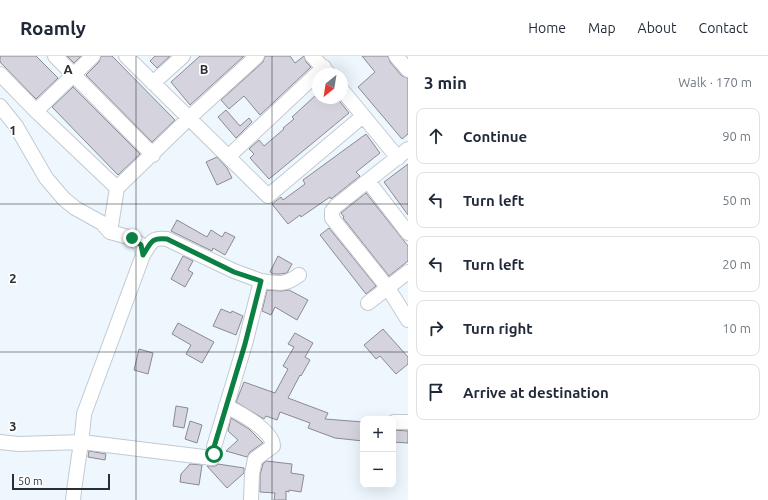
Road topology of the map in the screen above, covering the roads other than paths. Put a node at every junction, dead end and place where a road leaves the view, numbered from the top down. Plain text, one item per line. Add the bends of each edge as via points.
1 (55, 56) edge
2 (93, 56) edge
3 (126, 56) edge
4 (183, 56) edge
5 (257, 56) edge
6 (396, 56) edge
7 (319, 62) edge
8 (408, 70) edge
9 (0, 74) edge
10 (74, 74) junction
11 (153, 83) junction
12 (348, 97) edge
13 (0, 106) edge
14 (36, 111) junction
15 (363, 116) junction
16 (189, 118) junction
17 (405, 154) edge
18 (153, 155) junction
19 (229, 156) junction
20 (368, 181) junction
21 (117, 188) junction
22 (110, 232) junction
23 (408, 233) edge
24 (143, 255) junction
25 (408, 272) edge
26 (299, 275) dead end
27 (261, 281) junction
28 (388, 288) junction
29 (368, 303) dead end
30 (408, 320) edge
31 (226, 406) junction
32 (396, 422) edge
33 (408, 422) edge
34 (0, 442) edge
35 (82, 442) junction
36 (73, 500) edge
37 (251, 500) edge

1 - 10 street
2 - 10 street
3 - 11 street
4 - 11 street
5 - 16 street
6 - 8 street
7 - 19 street
9 - 14 street
10 - 14 street
10 - 18 street
11 - 16 street
12 - 15 street
13 - 22 street via 16,126 46,178 64,199 102,223
14 - 21 street
15 - 17 street
15 - 19 street via 268,196
16 - 18 street
16 - 19 street
17 - 20 street
18 - 21 street
20 - 23 street
20 - 28 street via 336,206 332,211 332,218
21 - 22 street
22 - 24 street via 132,238 141,245
24 - 27 street via 152,240 167,239 234,272
24 - 35 street via 84,414
25 - 28 street
26 - 27 street via 285,283
27 - 31 street
28 - 29 street
28 - 30 street
31 - 35 street via 212,458
31 - 37 street via 255,423 273,442 273,446 255,459
32 - 33 street
34 - 35 street
35 - 36 street

